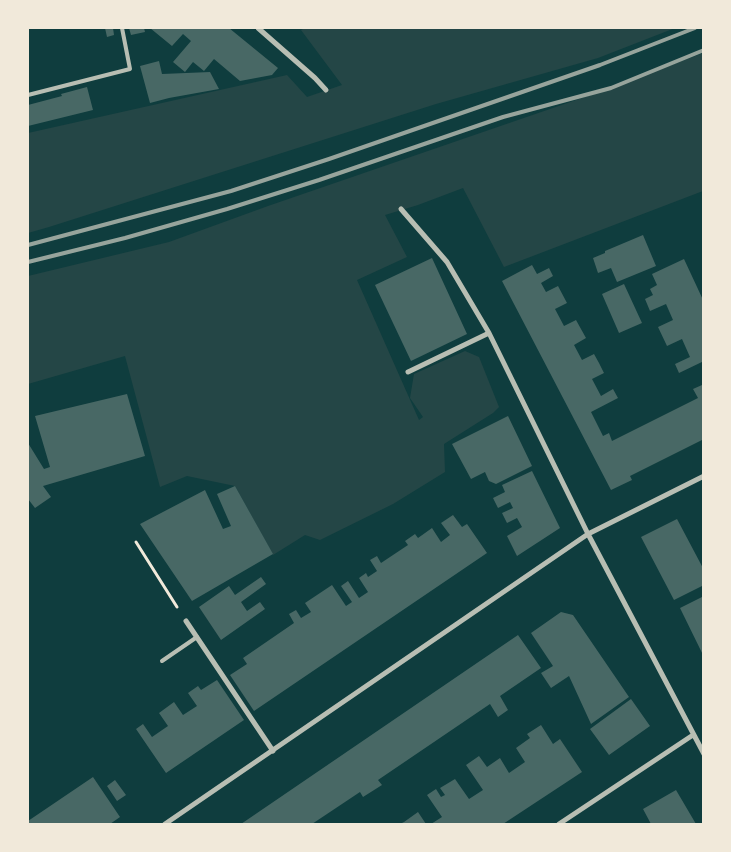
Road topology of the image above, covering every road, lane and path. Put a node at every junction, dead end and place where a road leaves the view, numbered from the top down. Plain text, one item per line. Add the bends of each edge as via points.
1 (122, 28) edge
2 (258, 28) edge
3 (326, 90) dead end
4 (28, 95) edge
5 (402, 209) dead end
6 (489, 334) junction
7 (408, 372) dead end
8 (704, 476) edge
9 (588, 534) junction
10 (136, 542) dead end
11 (186, 621) joint
12 (196, 637) junction
13 (162, 661) dead end
14 (693, 735) junction
15 (272, 751) junction
16 (704, 754) edge
17 (165, 824) edge
18 (559, 824) edge

1 - 4 lane via 130,69
2 - 3 street
5 - 6 street via 447,262
6 - 7 street
6 - 9 street
8 - 9 street
9 - 14 street
9 - 15 street
10 - 11 path
11 - 12 street
12 - 13 lane
12 - 15 street
14 - 16 street
14 - 18 street
15 - 17 street

